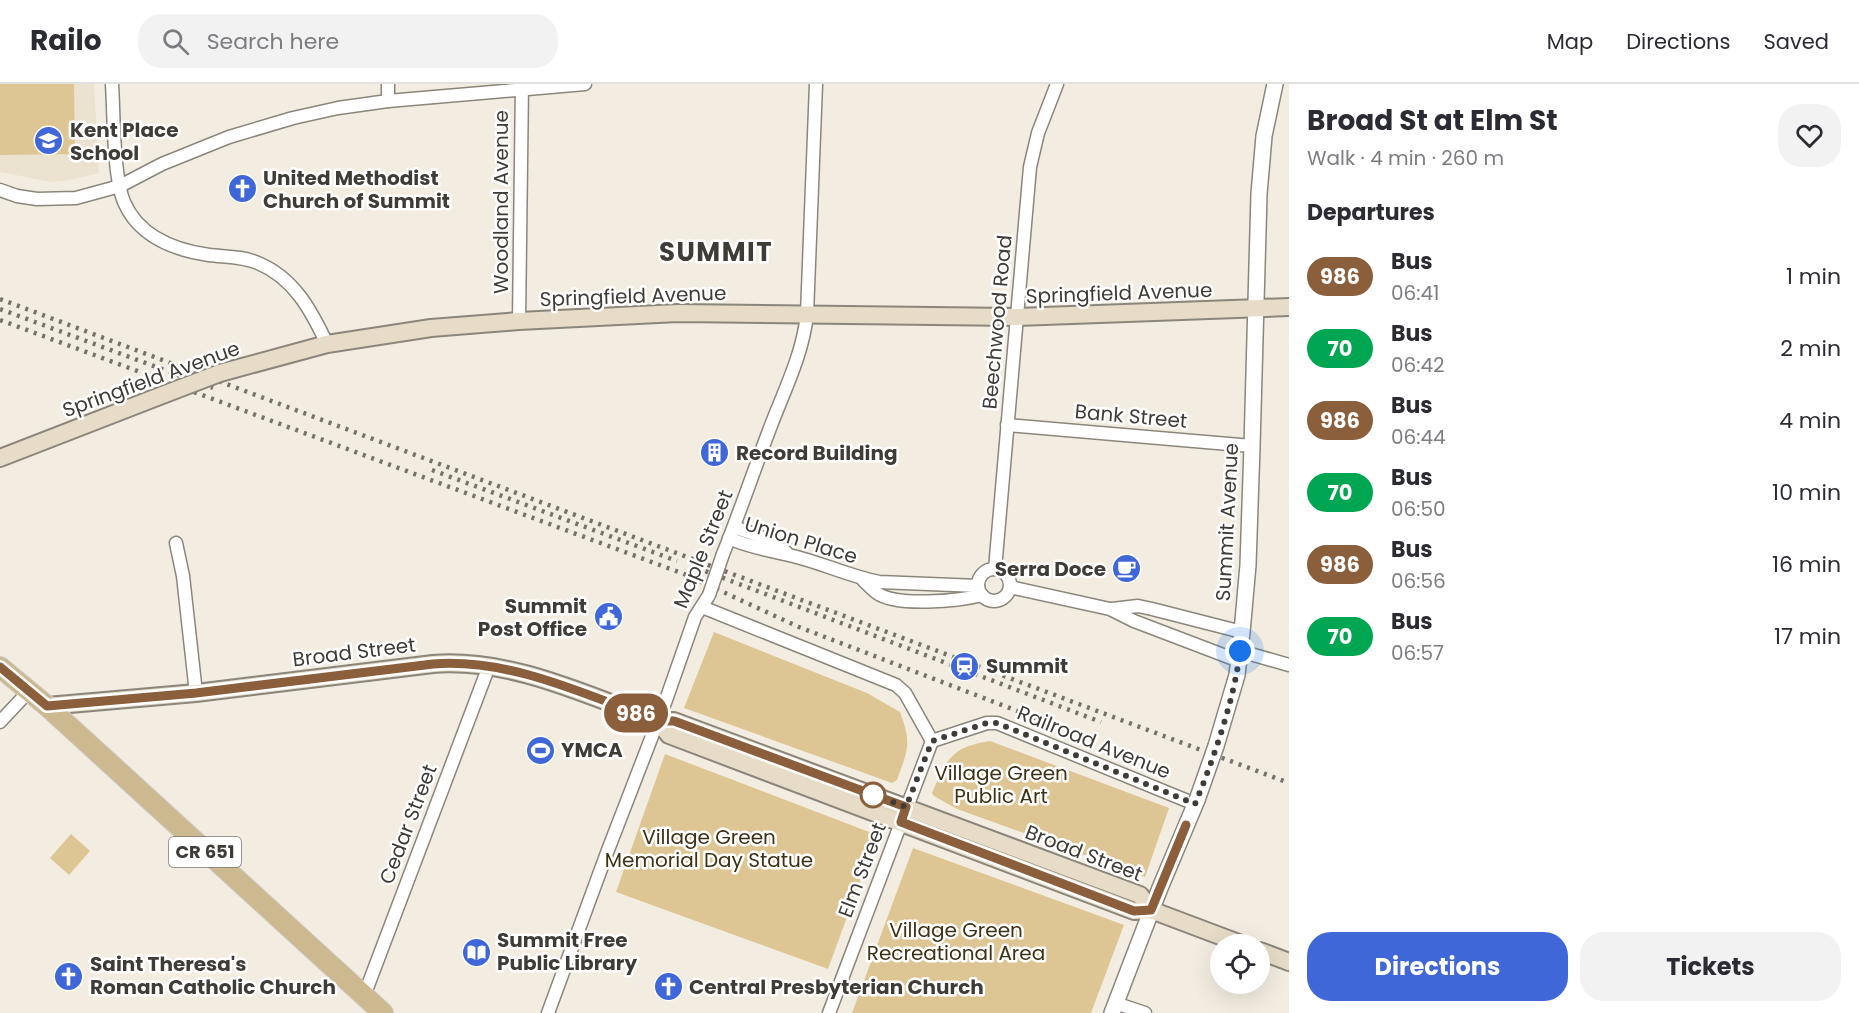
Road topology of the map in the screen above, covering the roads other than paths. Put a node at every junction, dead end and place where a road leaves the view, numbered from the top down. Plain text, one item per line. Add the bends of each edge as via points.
1 (112, 84) edge
2 (388, 84) edge
3 (585, 84) edge
4 (816, 84) edge
5 (1057, 84) edge
6 (1275, 84) edge
7 (522, 86) edge
8 (388, 101) junction
9 (120, 186) junction
10 (0, 190) edge
11 (1289, 307) edge
12 (1256, 309) junction
13 (807, 314) junction
14 (1017, 317) junction
15 (519, 321) junction
16 (327, 344) junction
17 (1006, 425) junction
18 (1252, 446) junction
19 (0, 458) edge
20 (732, 533) junction
21 (176, 543) dead end
22 (994, 569) junction
23 (1010, 587) junction
24 (980, 590) junction
25 (702, 608) junction
26 (1110, 609) junction
27 (1242, 632) junction
28 (1240, 656) junction
29 (1289, 665) edge
30 (489, 666) junction
31 (0, 667) edge
32 (29, 691) junction
33 (196, 693) junction
34 (47, 706) junction
35 (658, 721) junction
36 (0, 722) edge
37 (932, 741) junction
38 (1196, 802) junction
39 (903, 814) junction
40 (1151, 910) junction
41 (1215, 934) edge
42 (1270, 955) edge
43 (1289, 962) edge
44 (364, 996) junction
45 (1113, 1008) edge
46 (383, 1013) edge
47 (548, 1013) edge
48 (829, 1013) edge
49 (1145, 1013) edge

1 - 9 street
2 - 8 street
3 - 7 street
4 - 13 street, Maple Street
5 - 14 street, Beechwood Road via 1033,150
6 - 12 street, Summit Avenue via 1264,136
7 - 8 street
7 - 15 street, Woodland Avenue
8 - 9 street via 293,118 229,137
9 - 10 street via 57,200
9 - 16 street via 135,220 154,238 189,251 241,257 283,278 305,301
11 - 12 main road, Springfield Avenue
12 - 14 main road, Springfield Avenue
12 - 18 street, Summit Avenue
13 - 14 main road, Springfield Avenue
13 - 15 main road, Springfield Avenue via 678,313
13 - 20 street, Maple Street via 803,341
14 - 17 street, Beechwood Road
15 - 16 main road, Springfield Avenue via 431,328
16 - 19 main road, Springfield Avenue, bridge via 220,373
17 - 18 street, Bank Street
17 - 22 street, Beechwood Road
18 - 27 street, Summit Avenue
20 - 24 street, Union Place via 757,535 792,556 862,579
20 - 25 street, Maple Street, bridge
21 - 33 street
22 - 23 street via 1008,577
22 - 24 street via 981,576
23 - 24 street, Union Place via 1001,599 991,600
23 - 26 street
25 - 35 street, Maple Street
25 - 37 street via 896,685 905,693
26 - 27 street via 1138,606
26 - 28 street via 1134,621
27 - 28 street, Summit Avenue
28 - 29 street
28 - 38 street, Summit Avenue, bridge
30 - 33 main road, Broad Street via 433,664
30 - 35 main road, Broad Street via 550,682
30 - 44 street, Cedar Street
31 - 32 main road
32 - 34 main road
32 - 36 street
33 - 34 main road, Broad Street
34 - 44 main road, CR 651
35 - 39 main road, Broad Street via 669,735
35 - 47 street, Maple Street
37 - 38 street, Railroad Avenue via 997,723
37 - 39 street, Elm Street
38 - 40 street, Summit Avenue
39 - 40 main road, Broad Street via 1140,895
39 - 48 street, Elm Street
40 - 41 main road, Broad Street
40 - 45 street, Summit Avenue
42 - 43 main road
44 - 46 main road, CR 651
45 - 49 street

